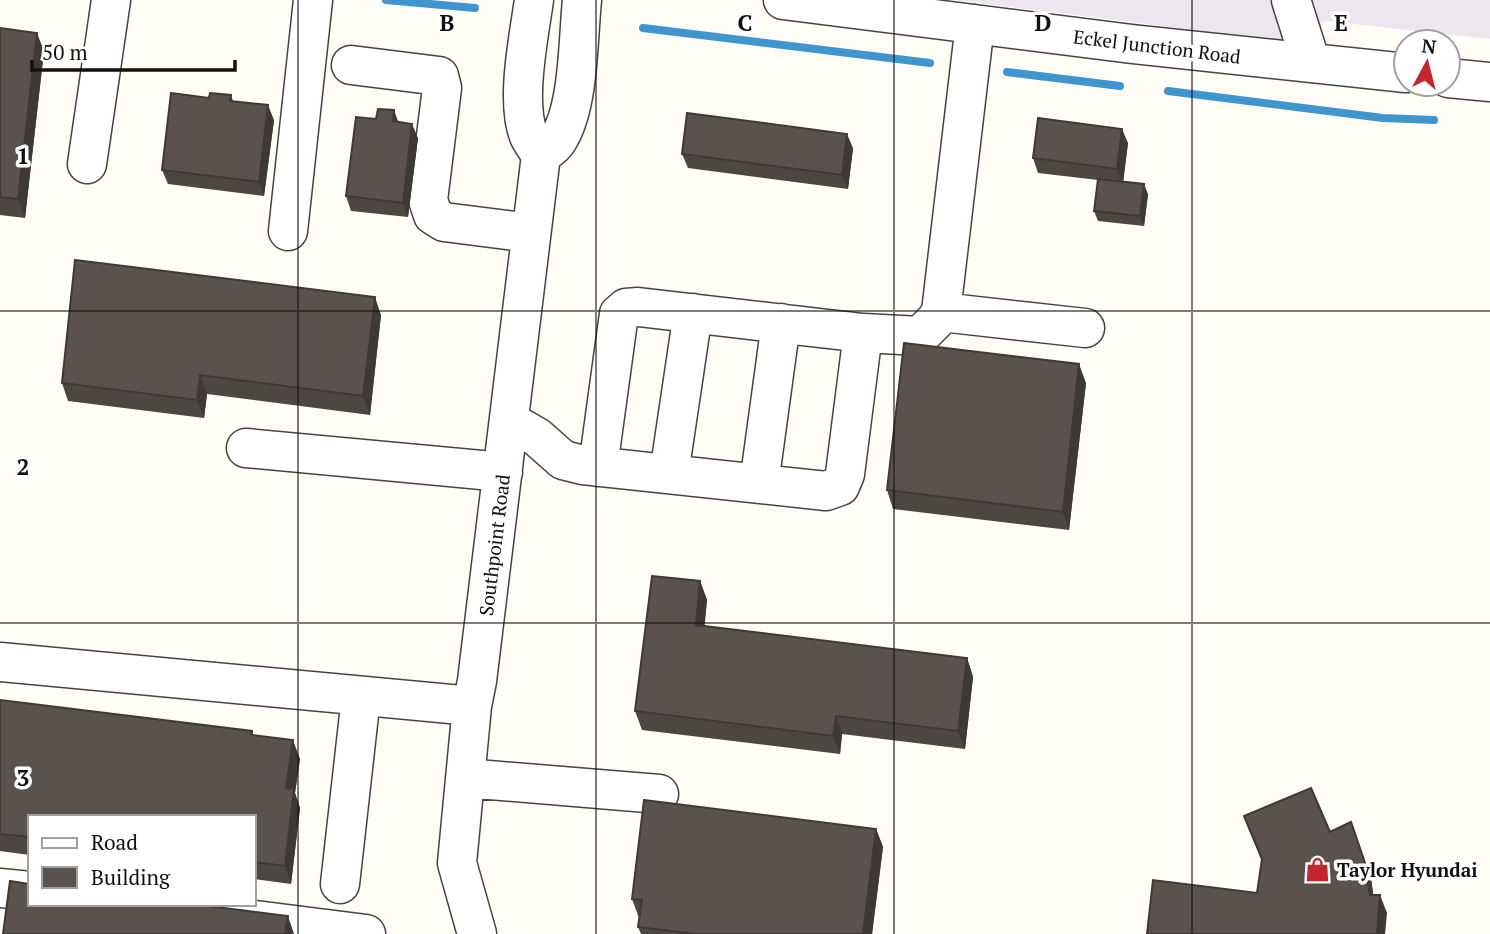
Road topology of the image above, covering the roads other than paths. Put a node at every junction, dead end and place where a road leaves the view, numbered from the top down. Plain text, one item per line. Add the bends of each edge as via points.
1 (111, 0) edge
2 (313, 0) edge
3 (534, 0) edge
4 (582, 0) edge
5 (783, 0) edge
6 (1291, 0) edge
7 (975, 24) junction
8 (1311, 63) junction
9 (351, 65) dead end
10 (1392, 72) edge
11 (1462, 79) edge
12 (1490, 82) edge
13 (541, 155) junction
14 (87, 164) dead end
15 (288, 231) dead end
16 (531, 233) junction
17 (941, 312) junction
18 (693, 313) junction
19 (781, 323) junction
20 (1085, 328) dead end
21 (863, 333) junction
22 (509, 421) junction
23 (246, 448) dead end
24 (598, 467) junction
25 (503, 472) junction
26 (669, 474) junction
27 (759, 484) junction
28 (0, 662) edge
29 (361, 697) junction
30 (472, 706) junction
31 (466, 778) junction
32 (659, 794) dead end
33 (340, 884) dead end
34 (0, 888) edge
35 (28, 891) edge
36 (200, 913) edge
37 (366, 934) edge
38 (477, 934) edge

1 - 14 street
2 - 15 street
3 - 13 street via 523,97 529,137
4 - 13 street via 571,107 560,136
5 - 7 street, Eckel Junction Road
6 - 8 street
7 - 8 street, Eckel Junction Road
7 - 17 street
8 - 10 street, Eckel Junction Road
9 - 16 street via 439,76 442,88 428,200 433,215 444,222
11 - 12 street
13 - 16 street, Southpoint Road
16 - 22 street, Southpoint Road
17 - 20 street
17 - 21 street via 920,336
18 - 19 street
18 - 24 street via 638,307 620,314
18 - 26 street
19 - 21 street
19 - 27 street
21 - 27 street via 840,486 826,491
22 - 24 street via 563,460
22 - 25 street, Southpoint Road
23 - 25 street
24 - 26 street
25 - 30 street, Southpoint Road
26 - 27 street
28 - 29 street
29 - 30 street
29 - 33 street
30 - 31 street, Southpoint Road
31 - 32 street
31 - 38 street, Southpoint Road via 457,863
34 - 35 street
36 - 37 street

